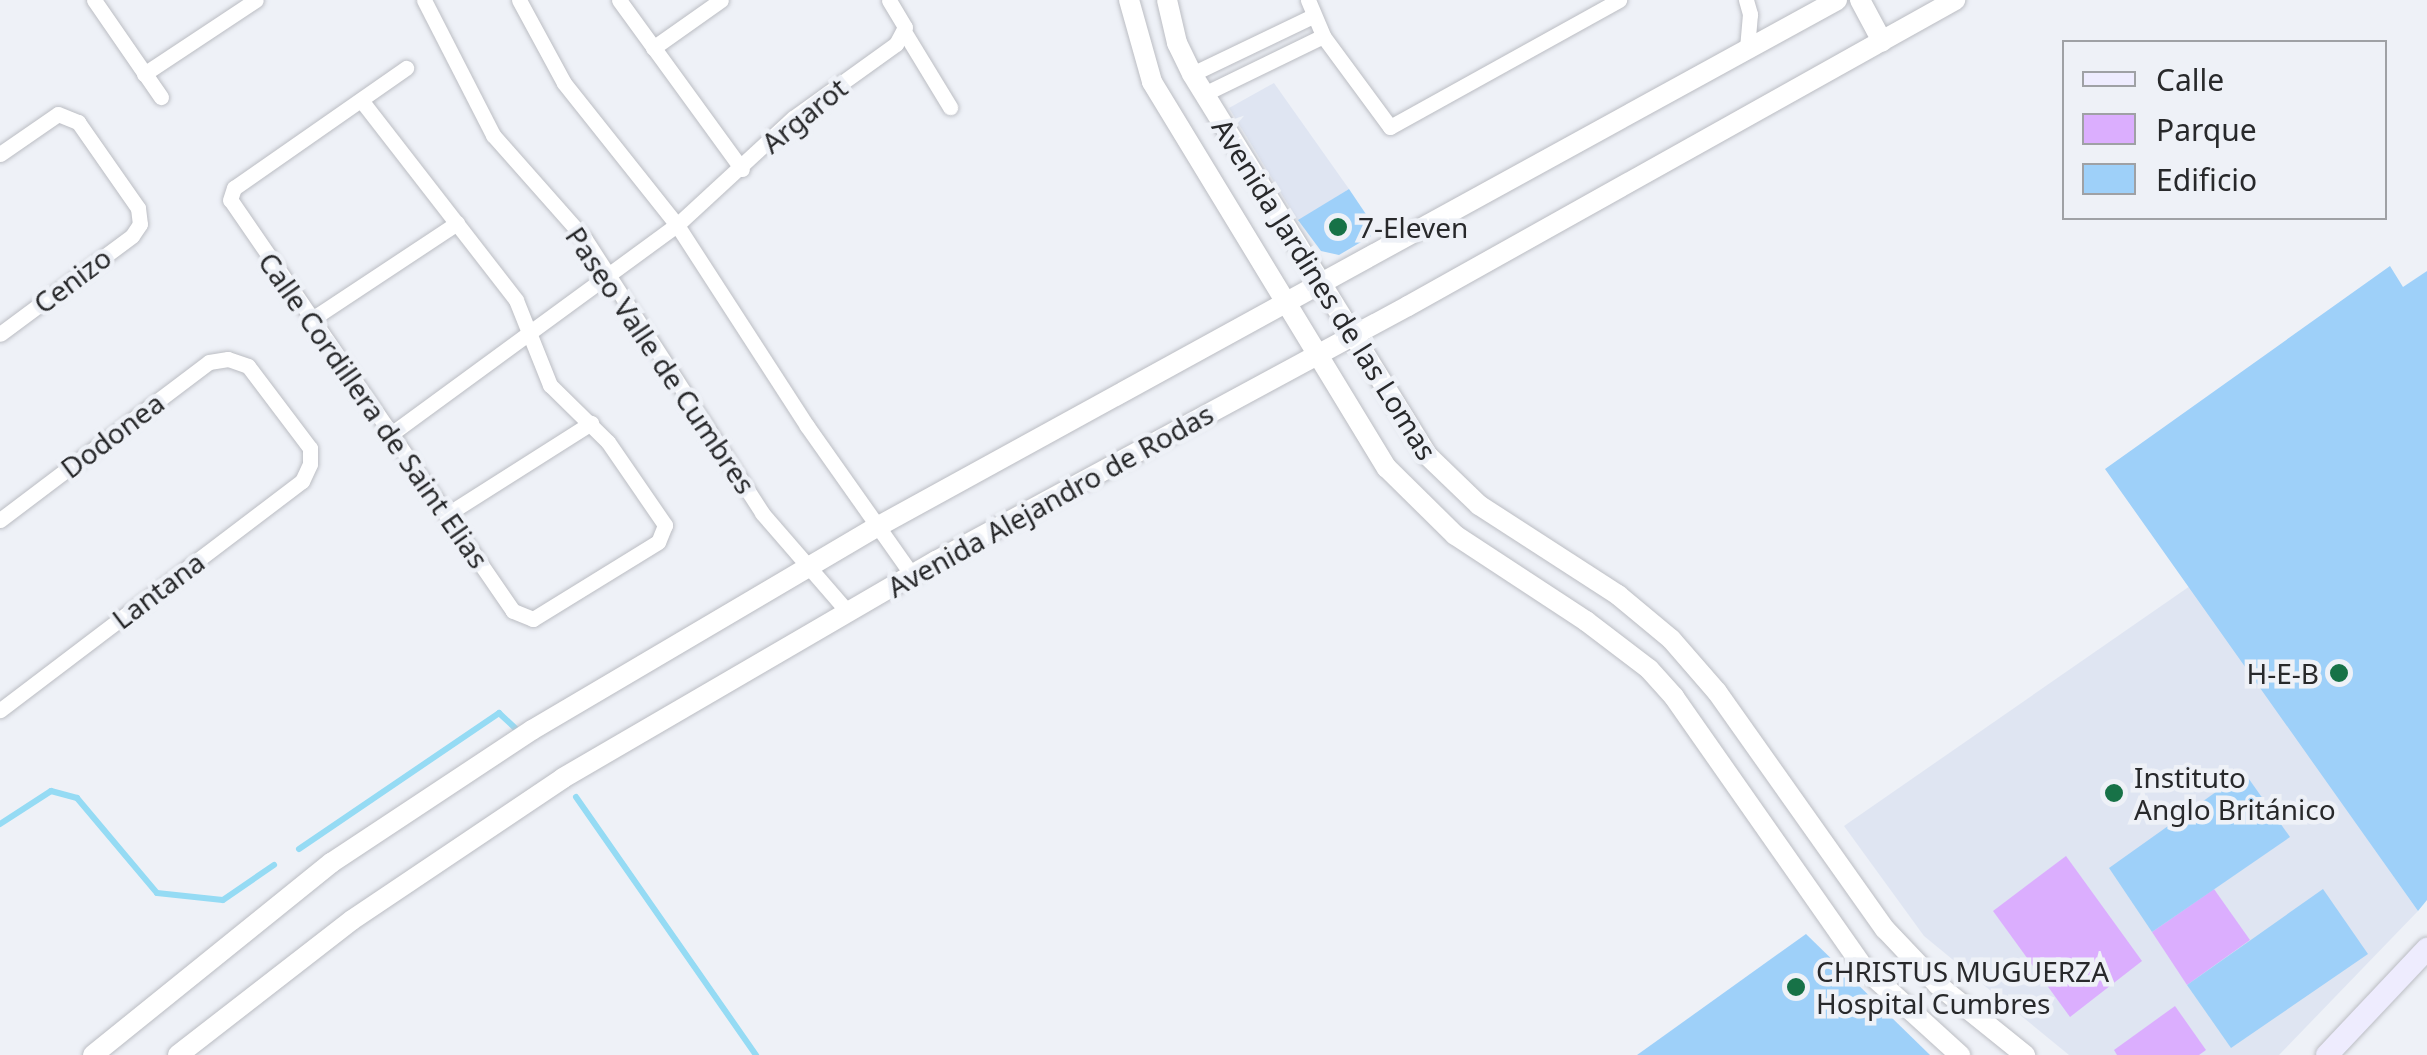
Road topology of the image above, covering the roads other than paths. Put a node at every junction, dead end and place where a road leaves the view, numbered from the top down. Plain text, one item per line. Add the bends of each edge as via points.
1 (94, 0) edge
2 (256, 0) edge
3 (424, 0) edge
4 (518, 0) edge
5 (619, 0) edge
6 (720, 0) edge
7 (889, 0) edge
8 (1129, 0) edge
9 (1168, 0) edge
10 (1620, 0) edge
11 (1746, 0) edge
12 (1837, 0) edge
13 (1860, 0) edge
14 (1956, 0) edge
15 (1310, 8) edge
16 (905, 33) junction
17 (1323, 36) junction
18 (1882, 41) junction
19 (653, 48) junction
20 (1747, 49) junction
21 (406, 68) dead end
22 (144, 74) junction
23 (1192, 74) junction
24 (1204, 94) junction
25 (161, 98) dead end
26 (361, 100) junction
27 (950, 106) dead end
28 (0, 154) edge
29 (742, 169) junction
30 (457, 223) junction
31 (677, 225) junction
32 (611, 275) junction
33 (1320, 282) junction
34 (1285, 301) junction
35 (312, 319) junction
36 (0, 334) edge
37 (532, 334) junction
38 (1352, 336) junction
39 (1317, 355) junction
40 (591, 423) junction
41 (392, 434) junction
42 (310, 464) joint
43 (446, 515) junction
44 (0, 520) edge
45 (876, 527) junction
46 (808, 567) junction
47 (912, 575) junction
48 (847, 611) junction
49 (0, 710) edge
50 (2427, 949) edge
51 (93, 1055) edge
52 (178, 1055) edge
53 (1960, 1055) edge
54 (2025, 1055) edge
55 (2327, 1055) edge

1 - 22 street
2 - 22 street
3 - 32 street, Paseo Valle de Cumbres via 493,135
4 - 31 street via 564,83
5 - 19 street
6 - 19 street
7 - 16 street
8 - 34 street, Avenida Jardines de las Lomas via 1152,82
9 - 23 street, Avenida Jardines de las Lomas
10 - 17 street via 1390,127
11 - 20 street
12 - 20 street
13 - 18 street
14 - 18 street, Avenida Alejandro de Rodas
15 - 17 street
15 - 23 street
16 - 27 street
16 - 29 street, Argarot via 793,118
17 - 24 street
18 - 38 street, Avenida Alejandro de Rodas
19 - 29 street
20 - 33 street
21 - 26 street
22 - 25 street
23 - 24 street, Avenida Jardines de las Lomas
24 - 33 street, Avenida Jardines de las Lomas
26 - 30 street
26 - 35 street, Calle Cordillera de Saint Elias via 230,196
28 - 36 street, Cenizo via 58,114 78,122 138,208 140,224
29 - 31 street, Argarot
30 - 35 street
30 - 37 street via 516,300
31 - 32 street, Argarot
31 - 45 street
32 - 37 street, Argarot
32 - 46 street, Paseo Valle de Cumbres via 744,485
33 - 34 street
33 - 38 street, Avenida Jardines de las Lomas
34 - 39 street, Avenida Jardines de las Lomas
34 - 45 street
35 - 41 street, Calle Cordillera de Saint Elias
37 - 40 street via 550,385
37 - 41 street, Argarot
38 - 39 street, Avenida Alejandro de Rodas
38 - 54 street, Avenida Jardines de las Lomas via 1443,475 1671,639 1717,692 1885,928 1938,984
39 - 47 street, Avenida Alejandro de Rodas
39 - 53 street, Avenida Jardines de las Lomas via 1387,468 1429,513 1648,669 1864,968
40 - 43 street
40 - 43 street, Calle Cordillera de Saint Elias via 666,530 626,563 544,614 524,619
41 - 43 street, Calle Cordillera de Saint Elias
42 - 44 street, Dodonea via 310,448 248,366 228,358 209,362
42 - 49 street, Lantana via 302,481
45 - 46 street
45 - 47 street
46 - 48 street, Paseo Valle de Cumbres
46 - 51 street via 388,822
47 - 48 street, Avenida Alejandro de Rodas
48 - 52 street, Avenida Alejandro de Rodas via 563,778 419,873
50 - 55 main road

